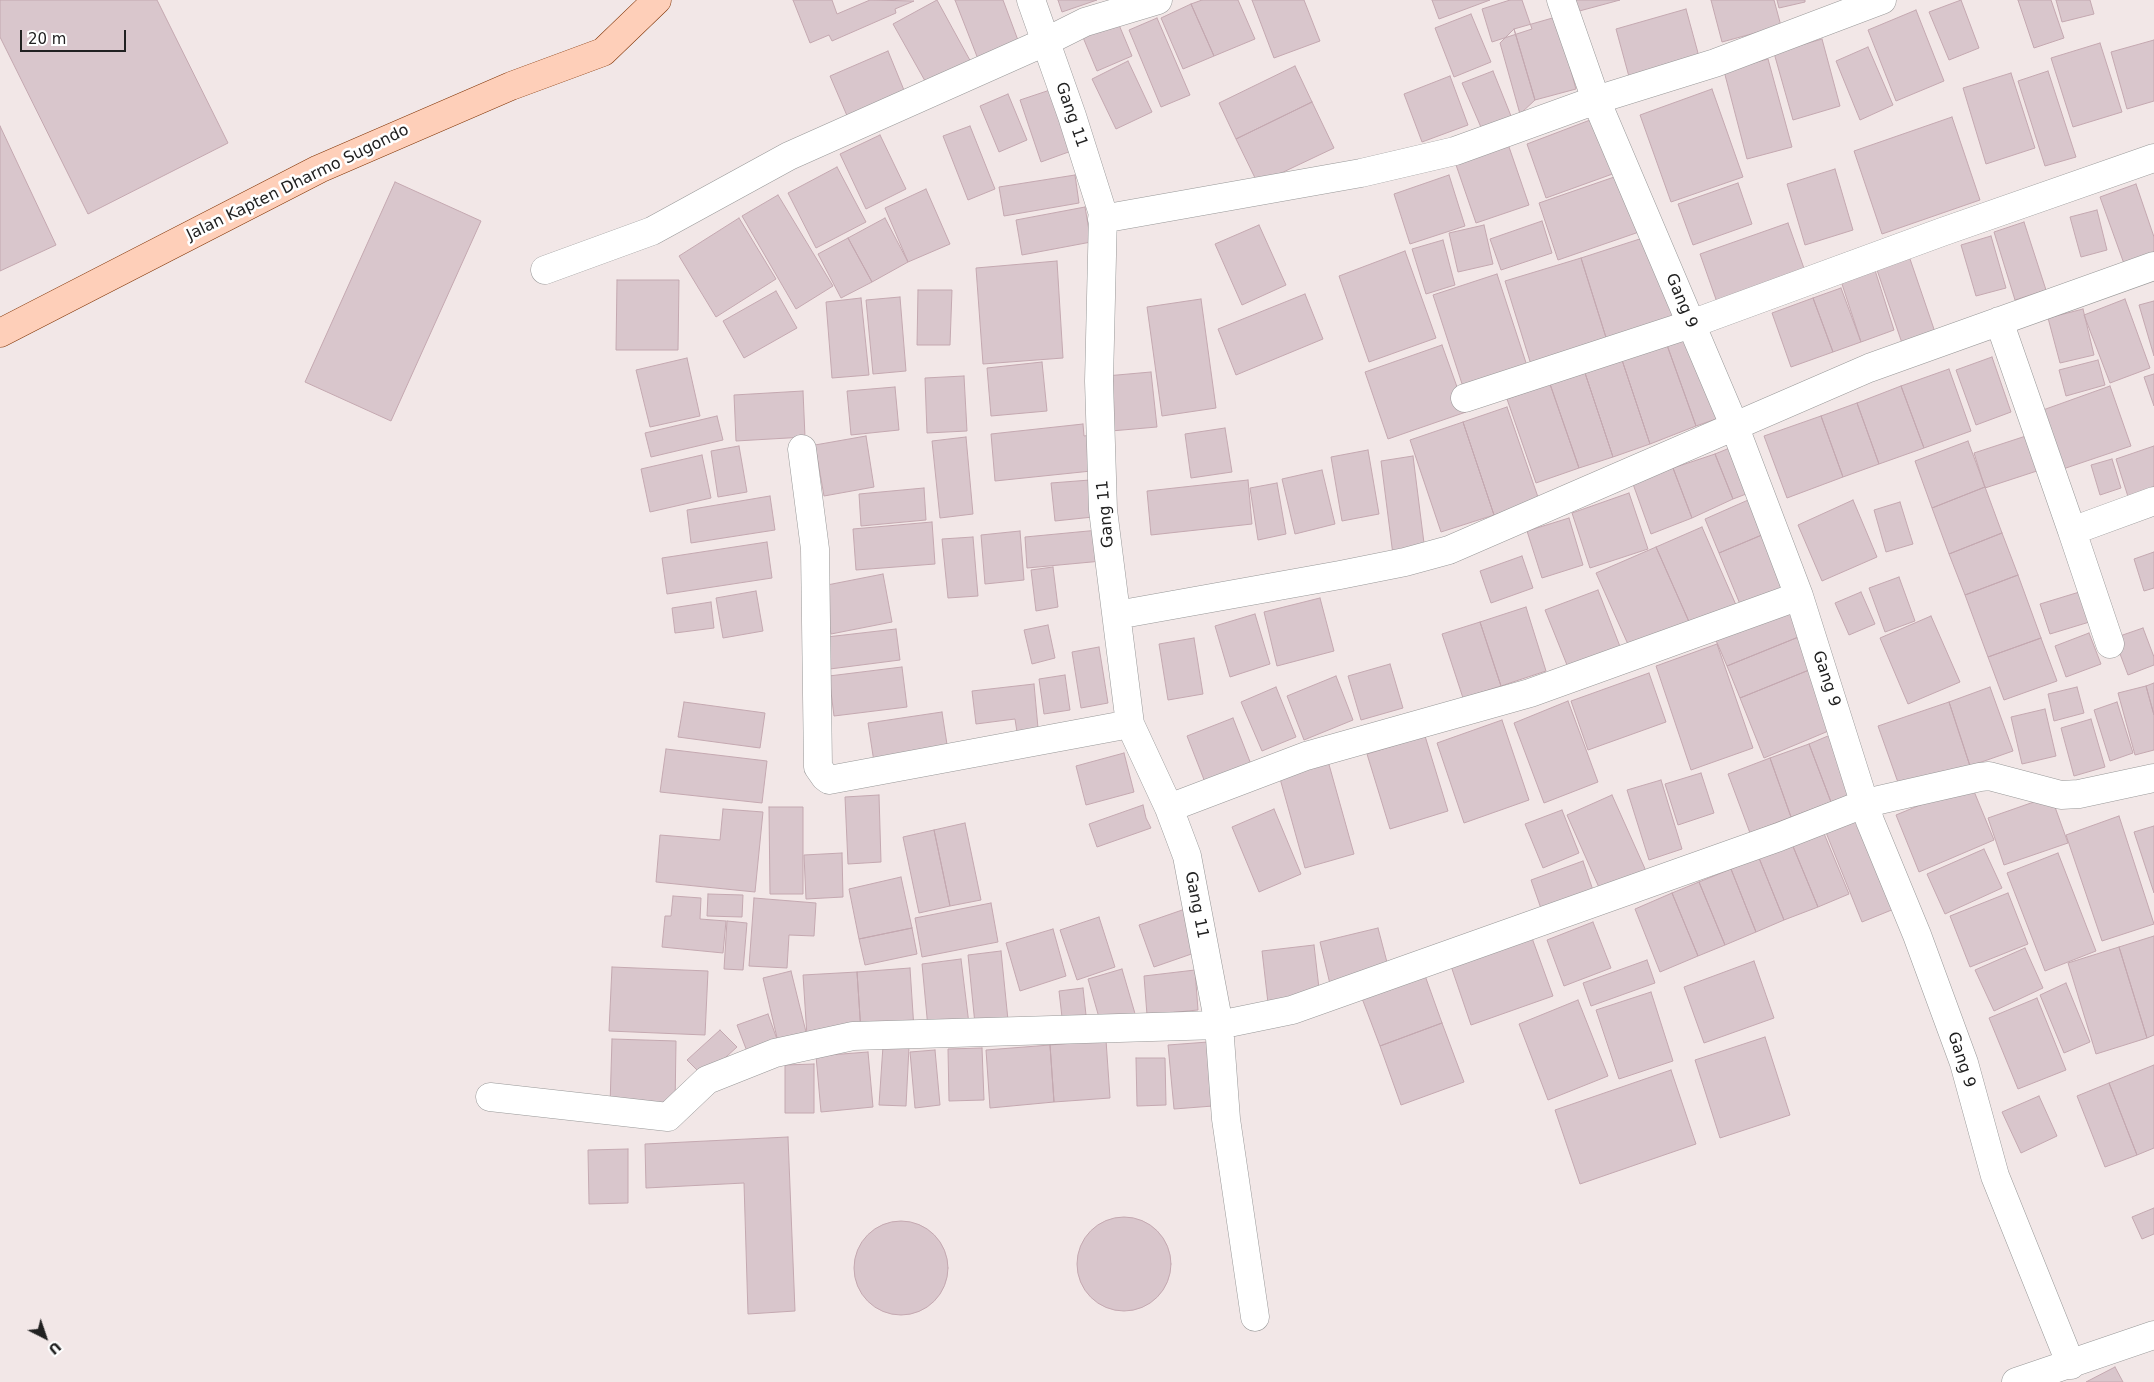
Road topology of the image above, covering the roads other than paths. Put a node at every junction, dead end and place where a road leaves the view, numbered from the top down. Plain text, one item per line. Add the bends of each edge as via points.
1 (657, 0) edge
2 (1031, 0) edge
3 (1158, 0) edge
4 (1561, 0) edge
5 (1882, 0) edge
6 (1045, 42) junction
7 (1596, 100) junction
8 (2154, 158) edge
9 (1102, 219) junction
10 (2154, 266) edge
11 (545, 270) dead end
12 (1999, 321) junction
13 (1691, 324) junction
14 (0, 333) edge
15 (1465, 398) dead end
16 (1734, 425) junction
17 (802, 449) dead end
18 (2154, 501) edge
19 (2072, 531) junction
20 (1799, 596) junction
21 (1117, 615) junction
22 (2110, 644) dead end
23 (1130, 724) junction
24 (2154, 778) edge
25 (1866, 803) junction
26 (1169, 808) junction
27 (1219, 1024) junction
28 (490, 1097) dead end
29 (1255, 1317) dead end
30 (2154, 1335) edge
31 (2071, 1365) junction
32 (2016, 1382) edge

1 - 14 main road, Jalan Kapten Dharmo Sugondo via 603,52 511,86 319,169
2 - 6 street, Gang 11
3 - 6 street via 1085,22
4 - 7 street, Gang 9
5 - 7 street via 1715,63
6 - 9 street, Gang 11
6 - 11 street via 789,156 652,231
7 - 9 street via 1427,158 1361,173
7 - 13 street, Gang 9
8 - 13 street
9 - 21 street, Gang 11 via 1099,381 1103,500
10 - 12 street
12 - 16 street via 1869,368
12 - 19 street
13 - 15 street
13 - 16 street, Gang 9
16 - 20 street, Gang 9
16 - 21 street via 1449,550 1340,576
17 - 23 street via 815,549 818,767 824,777 829,780
18 - 19 street
19 - 22 street
20 - 25 street, Gang 9
20 - 26 street via 1530,693 1306,756
21 - 23 street, Gang 11
23 - 26 street, Gang 11
24 - 25 street via 2061,795 1990,776
25 - 27 street via 1292,1010
25 - 31 street, Gang 9 via 1964,1063 1995,1176
26 - 27 street, Gang 11 via 1187,856
27 - 28 street via 853,1036 775,1053 707,1080 668,1117
27 - 29 street, Gang 11 via 1226,1119
30 - 31 street
31 - 32 street

